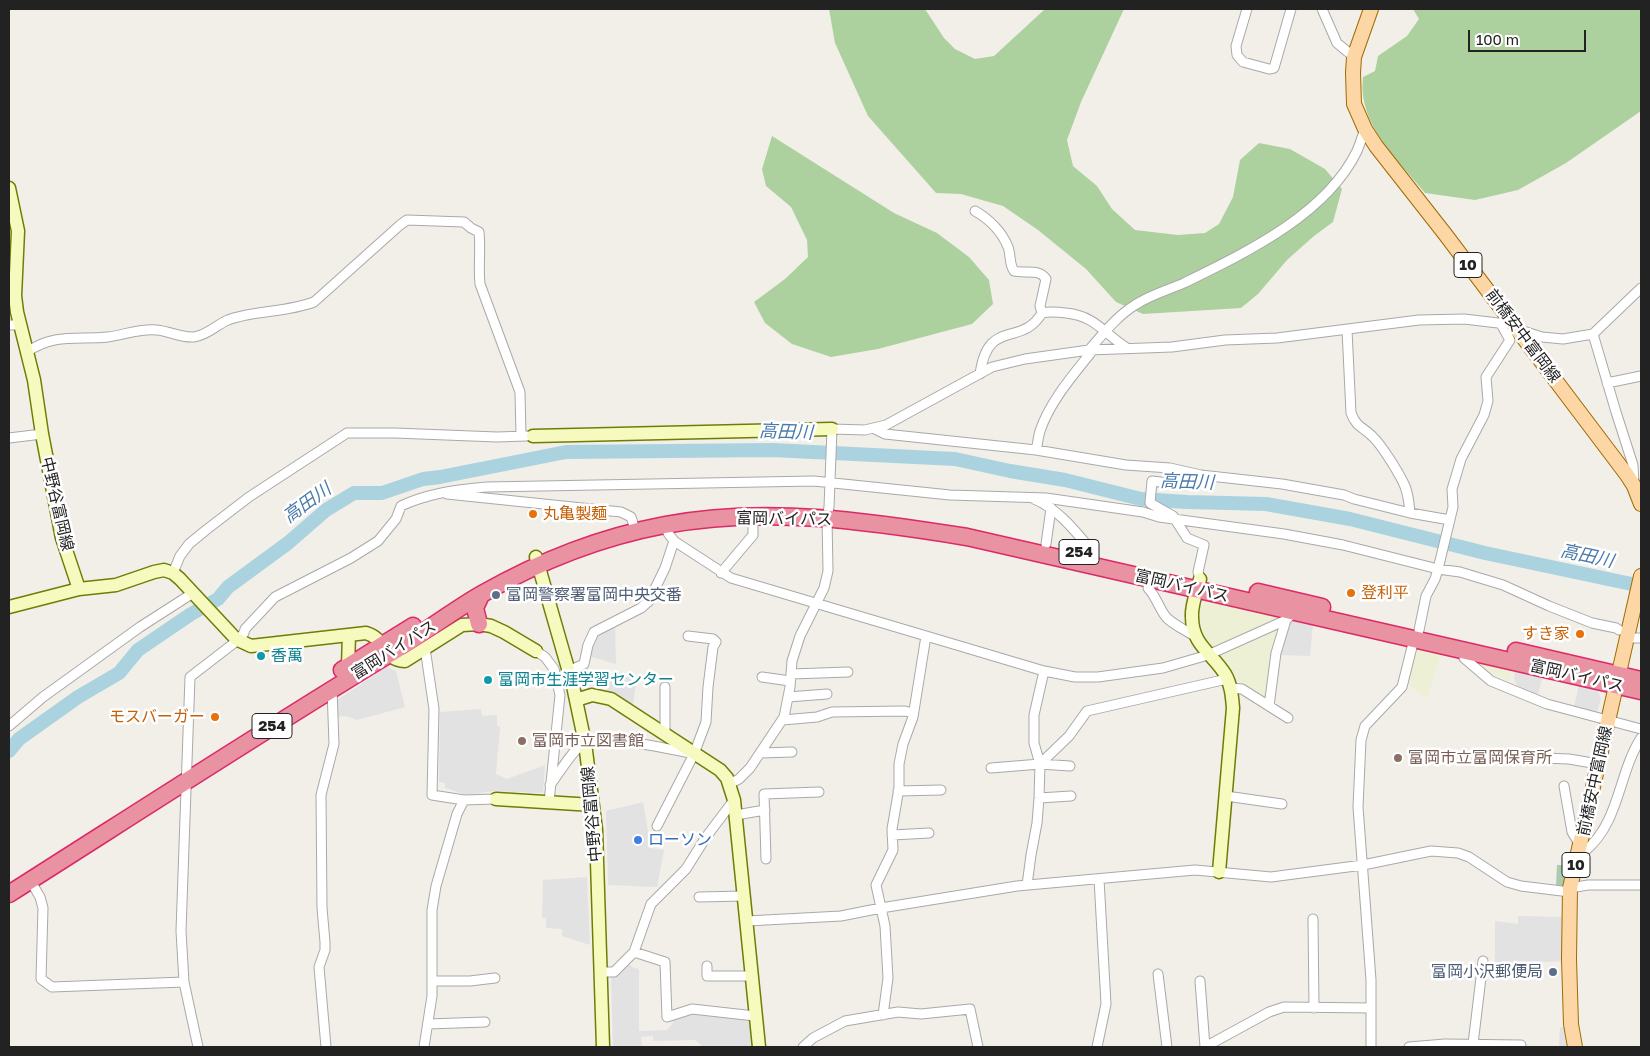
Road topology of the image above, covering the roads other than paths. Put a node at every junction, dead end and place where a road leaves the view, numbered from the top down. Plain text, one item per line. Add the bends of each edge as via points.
1 (1247, 9) edge
2 (1292, 9) edge
3 (1322, 9) edge
4 (1371, 9) edge
5 (1354, 57) junction
6 (1365, 129) junction
7 (9, 188) edge
8 (975, 211) dead end
9 (1641, 288) edge
10 (1042, 312) junction
11 (1501, 324) junction
12 (14, 325) edge
13 (1517, 329) junction
14 (1105, 330) junction
15 (1347, 330) junction
16 (1593, 334) junction
17 (1127, 348) junction
18 (1091, 350) junction
19 (27, 352) junction
20 (980, 374) junction
21 (1641, 376) edge
22 (1607, 383) junction
23 (875, 429) junction
24 (832, 432) junction
25 (42, 434) junction
26 (527, 436) junction
27 (9, 438) edge
28 (1036, 450) junction
29 (1165, 468) junction
30 (831, 483) junction
31 (1634, 486) junction
32 (437, 493) junction
33 (1032, 498) junction
34 (1641, 504) edge
35 (1051, 508) junction
36 (828, 513) junction
37 (1410, 513) junction
38 (752, 517) junction
39 (1174, 518) junction
40 (1450, 520) junction
41 (633, 523) junction
42 (665, 525) junction
43 (674, 541) junction
44 (1046, 544) junction
45 (1086, 554) junction
46 (538, 561) junction
47 (1438, 569) junction
48 (173, 573) junction
49 (721, 573) junction
50 (1641, 576) edge
51 (1149, 578) junction
52 (1198, 584) junction
53 (79, 589) junction
54 (194, 595) junction
55 (480, 595) junction
56 (816, 604) junction
57 (9, 607) edge
58 (1290, 616) junction
59 (479, 624) junction
60 (1417, 634) junction
61 (1624, 634) junction
62 (349, 635) junction
63 (688, 636) dead end
64 (926, 636) junction
65 (1196, 637) junction
66 (1641, 638) edge
67 (237, 640) junction
68 (426, 648) junction
69 (386, 650) junction
70 (536, 651) joint
71 (1466, 651) junction
72 (1208, 655) junction
73 (348, 666) junction
74 (568, 670) junction
75 (1044, 671) junction
76 (848, 672) dead end
77 (762, 677) dead end
78 (791, 678) junction
79 (1618, 680) junction
80 (1641, 680) edge
81 (1229, 683) junction
82 (665, 687) dead end
83 (332, 689) junction
84 (1641, 691) edge
85 (827, 694) dead end
86 (788, 697) junction
87 (576, 700) junction
88 (1269, 706) junction
89 (913, 713) junction
90 (1288, 718) dead end
91 (783, 720) junction
92 (1608, 720) junction
93 (9, 726) edge
94 (1641, 729) edge
95 (665, 734) junction
96 (1641, 738) edge
97 (585, 743) junction
98 (792, 752) dead end
99 (760, 753) junction
100 (694, 754) junction
101 (1515, 757) dead end
102 (1040, 764) junction
103 (1598, 764) junction
104 (1070, 766) dead end
105 (991, 768) dead end
106 (186, 776) junction
107 (729, 784) junction
108 (550, 785) junction
109 (1564, 786) dead end
110 (941, 790) dead end
111 (898, 791) junction
112 (819, 792) dead end
113 (1070, 796) dead end
114 (1226, 796) junction
115 (1039, 798) junction
116 (464, 800) junction
117 (496, 800) joint
118 (734, 800) junction
119 (549, 802) junction
120 (1282, 804) dead end
121 (593, 805) junction
122 (765, 810) junction
123 (736, 815) junction
124 (657, 826) dead end
125 (929, 833) dead end
126 (892, 835) junction
127 (1580, 848) junction
128 (766, 859) dead end
129 (1363, 865) junction
130 (1219, 872) junction
131 (1099, 879) junction
132 (30, 880) junction
133 (9, 881) edge
134 (1027, 885) junction
135 (1641, 885) edge
136 (1570, 890) junction
137 (9, 894) edge
138 (744, 896) junction
139 (699, 897) dead end
140 (881, 908) junction
141 (1313, 919) dead end
142 (747, 921) junction
143 (634, 952) junction
144 (1483, 961) dead end
145 (707, 966) dead end
146 (600, 972) junction
147 (1158, 974) dead end
148 (752, 976) junction
149 (495, 978) dead end
150 (432, 981) junction
151 (1200, 981) dead end
152 (184, 982) junction
153 (1314, 1008) junction
154 (1370, 1008) junction
155 (883, 1015) junction
156 (755, 1016) junction
157 (485, 1022) dead end
158 (428, 1024) junction
159 (1477, 1045) edge
160 (761, 1046) edge
161 (1445, 1046) edge
162 (198, 1047) edge
163 (326, 1047) edge
164 (424, 1047) edge
165 (603, 1047) edge
166 (803, 1047) edge
167 (978, 1047) edge
168 (1097, 1047) edge
169 (1167, 1047) edge
170 (1205, 1047) edge
171 (1371, 1047) edge
172 (1409, 1047) edge
173 (1520, 1047) edge
174 (1575, 1047) edge

1 - 2 street via 1236,46 1237,56 1243,62 1269,69 1274,68
3 - 5 street via 1337,43
4 - 5 main road, 前橋安中富岡線 / 10
5 - 6 main road, 前橋安中富岡線 / 10 via 1354,104
6 - 13 main road, 前橋安中富岡線 / 10
6 - 14 street via 1347,168 1308,212 1225,263 1136,304
7 - 12 street, 中野谷富岡線 via 18,231
8 - 10 street via 986,217 1002,238 1014,271 1038,272 1046,279 1040,306
9 - 16 street
10 - 14 street via 1077,314
10 - 20 street via 1032,326 992,342 986,349
11 - 13 street
11 - 15 street via 1464,319 1419,320
11 - 40 street via 1510,340 1486,377 1488,401 1461,460 1452,489
12 - 19 street, 中野谷富岡線
13 - 16 street via 1554,339
13 - 31 main road, 前橋安中富岡線 / 10
14 - 17 street
14 - 18 street
15 - 17 street via 1172,347
15 - 37 street via 1351,413 1356,424 1379,444 1403,482
16 - 22 street
17 - 18 street
18 - 20 street via 1007,363
18 - 28 street via 1048,414
19 - 25 street, 中野谷富岡線
19 - 26 street via 54,339 107,337 136,330 158,330 193,337 207,333 227,320 300,308 314,302 407,220 464,222 479,232 480,284 520,392
20 - 23 street
21 - 22 street
22 - 31 street via 1633,465
23 - 24 street
23 - 28 street via 885,434
24 - 26 street
24 - 30 street
25 - 27 street
25 - 53 street, 中野谷富岡線 via 62,538
26 - 48 street via 347,433 249,497 206,530 184,550
28 - 29 street
29 - 37 street via 1344,495
29 - 39 street via 1186,485 1152,481 1150,504
30 - 32 street via 496,487
30 - 33 street via 950,495
30 - 36 street
31 - 34 main road, 前橋安中富岡線 / 10
32 - 41 street via 621,512 631,517
32 - 67 street via 401,506 396,519 378,541 275,597
33 - 35 street
33 - 39 street
35 - 44 street
35 - 45 street via 1087,545
36 - 38 highway, 富岡バイパス / 254
36 - 41 highway, 富岡バイパス / 254 via 767,506 725,508
36 - 44 highway, 富岡バイパス / 254 via 922,520
36 - 51 highway, 富岡バイパス / 254 via 967,537
36 - 56 street via 828,571
37 - 40 street
38 - 42 highway, 富岡バイパス / 254
38 - 49 street via 753,535
39 - 47 street via 1343,545
39 - 52 street via 1187,538 1204,545
40 - 47 street
41 - 46 highway, 富岡バイパス / 254 via 566,544
42 - 43 street
42 - 46 highway, 富岡バイパス / 254
43 - 49 street
43 - 74 street via 649,601 594,632 584,664
44 - 45 highway, 富岡バイパス / 254
45 - 52 highway, 富岡バイパス / 254
46 - 55 highway, 富岡バイパス / 254
46 - 69 highway, 富岡バイパス / 254 via 476,587
46 - 74 street, 中野谷富岡線
47 - 60 street via 1426,596
47 - 61 street via 1503,585
48 - 53 street via 164,570 116,585
48 - 54 street
49 - 56 street
50 - 61 main road, 10
51 - 52 highway, 富岡バイパス / 254
51 - 65 street via 1148,588 1163,614
52 - 58 highway, 富岡バイパス / 254
52 - 60 highway, 富岡バイパス / 254
52 - 65 street via 1191,616
53 - 57 street
54 - 67 street
54 - 93 street via 140,627
55 - 59 highway via 476,608
55 - 69 highway, 富岡バイパス / 254
56 - 64 street
56 - 78 street via 800,636 792,661
58 - 60 highway, 富岡バイパス / 254
58 - 72 street
58 - 88 street via 1276,653
59 - 68 street via 462,626
59 - 70 street via 504,632
60 - 71 highway, 富岡バイパス / 254
60 - 79 highway, 富岡バイパス / 254
60 - 129 street via 1402,687 1365,726 1361,740 1358,807
61 - 66 street
61 - 79 main road, 前橋安中富岡線 / 10
62 - 67 street via 262,646 251,646
62 - 69 street via 372,634
62 - 73 street
63 - 100 street via 716,642 706,722
64 - 75 street
64 - 89 street
65 - 72 street
67 - 106 street via 190,677
68 - 69 street via 405,661 397,660
68 - 116 street via 434,709 432,795
69 - 73 highway, 富岡バイパス / 254
69 - 83 highway, 富岡バイパス / 254
70 - 108 street via 550,662 559,688
71 - 79 highway, 富岡バイパス / 254
71 - 92 street via 1464,658 1491,681 1547,704
72 - 75 street via 1163,668 1098,677 1075,677
72 - 81 street
73 - 106 highway, 富岡バイパス / 254
74 - 87 street, 中野谷富岡線
75 - 102 street via 1034,715 1034,743
76 - 78 street
77 - 78 street
78 - 86 street
79 - 80 highway, 富岡バイパス / 254
79 - 84 highway, 富岡バイパス / 254
79 - 92 main road, 前橋安中富岡線 / 10
81 - 88 street
81 - 102 street via 1087,712 1069,736
81 - 114 street via 1234,708
82 - 95 street
83 - 106 highway, 富岡バイパス / 254
83 - 163 street via 334,744 321,795 325,950 319,967
85 - 86 street
86 - 91 street
87 - 95 street via 592,695 611,699
87 - 97 street, 中野谷富岡線
88 - 90 street
89 - 91 street via 832,712 817,717
89 - 111 street via 899,764
91 - 99 street
92 - 94 street
92 - 103 main road, 前橋安中富岡線 / 10
95 - 100 street
96 - 127 street via 1609,822 1595,843 1585,851
97 - 100 street via 599,739
97 - 108 street
97 - 121 street, 中野谷富岡線
98 - 99 street
99 - 107 street via 750,768
100 - 107 street via 720,770
100 - 124 street
101 - 103 street via 1569,759
102 - 104 street
102 - 105 street
102 - 115 street
103 - 127 main road, 前橋安中富岡線 / 10
106 - 132 highway, 富岡バイパス / 254
106 - 133 highway, 富岡バイパス / 254
106 - 152 street via 181,931
107 - 118 street
108 - 119 street
109 - 127 street via 1572,832
110 - 111 street
111 - 126 street
112 - 122 street via 764,794
113 - 115 street
114 - 120 street
114 - 130 street
115 - 134 street
116 - 117 street
116 - 150 street via 436,886 432,910
117 - 119 street
118 - 123 street
118 - 143 street via 686,869 651,904
119 - 121 street
121 - 146 street, 中野谷富岡線
122 - 123 street
122 - 128 street
123 - 138 street
125 - 126 street
126 - 140 street via 893,850 876,884
127 - 136 main road, 前橋安中富岡線 / 10
129 - 130 street via 1271,877
129 - 136 street via 1424,852 1458,853 1469,856 1507,882
129 - 154 street
130 - 131 street via 1195,870
131 - 134 street
131 - 168 street via 1106,1004
132 - 137 highway, 富岡バイパス / 254
132 - 152 street via 43,908 41,979 52,987
134 - 140 street
135 - 136 street via 1588,885
136 - 174 main road, 前橋安中富岡線 / 10 via 1569,959
138 - 139 street
138 - 142 street
140 - 142 street via 841,916
140 - 155 street via 888,978
141 - 153 street
142 - 148 street
143 - 146 street via 614,972
143 - 156 street via 665,962 667,1017 692,1009
144 - 159 street
145 - 148 street via 707,976
146 - 165 street, 中野谷富岡線
147 - 169 street
148 - 156 street
149 - 150 street
150 - 158 street
151 - 170 street
152 - 162 street
153 - 154 street
153 - 170 street via 1284,1007 1269,1012
154 - 171 street
155 - 166 street via 845,1021 812,1038
155 - 167 street via 970,1009
156 - 160 street
157 - 158 street
158 - 164 street
159 - 161 street
159 - 173 street
161 - 172 street

